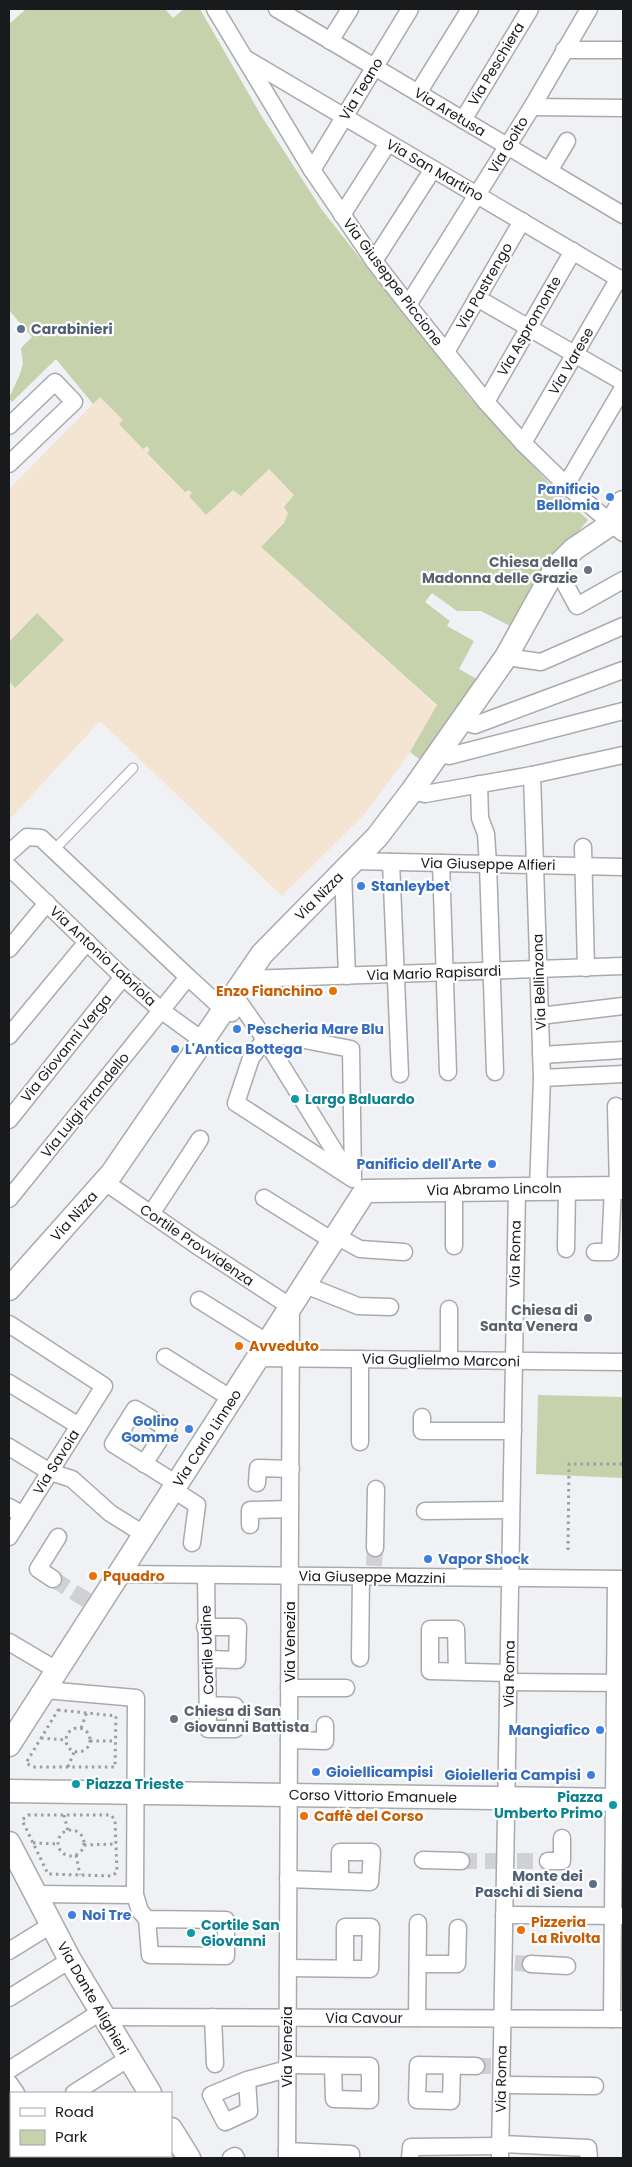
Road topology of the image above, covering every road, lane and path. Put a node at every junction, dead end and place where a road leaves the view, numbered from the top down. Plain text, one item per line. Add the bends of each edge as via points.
1 (350, 9) edge
2 (410, 9) edge
3 (470, 9) edge
4 (530, 9) edge
5 (589, 9) edge
6 (284, 10) edge
7 (219, 11) edge
8 (330, 41) junction
9 (564, 50) junction
10 (623, 50) edge
11 (246, 60) junction
12 (374, 67) junction
13 (418, 93) junction
14 (532, 107) junction
15 (623, 108) edge
16 (344, 117) junction
17 (463, 120) junction
18 (567, 141) dead end
19 (388, 143) junction
20 (507, 146) junction
21 (433, 169) junction
22 (312, 170) junction
23 (549, 171) junction
24 (478, 195) junction
25 (342, 215) junction
26 (623, 215) edge
27 (522, 221) junction
28 (572, 251) junction
29 (374, 261) junction
30 (621, 279) edge
31 (477, 298) junction
32 (408, 306) junction
33 (529, 328) junction
34 (446, 352) junction
35 (575, 354) junction
36 (623, 382) edge
37 (623, 388) edge
38 (486, 402) junction
39 (11, 423) edge
40 (32, 442) junction
41 (524, 443) junction
42 (9, 464) edge
43 (566, 485) junction
44 (623, 502) edge
45 (619, 525) edge
46 (556, 567) junction
47 (623, 580) edge
48 (623, 626) edge
49 (506, 658) junction
50 (623, 670) edge
51 (623, 711) edge
52 (463, 722) junction
53 (439, 754) junction
54 (623, 755) edge
55 (133, 768) dead end
56 (532, 775) junction
57 (479, 784) junction
58 (412, 791) junction
59 (583, 847) dead end
60 (54, 850) junction
61 (9, 854) edge
62 (391, 862) junction
63 (441, 863) junction
64 (488, 864) junction
65 (535, 865) junction
66 (583, 866) junction
67 (9, 867) edge
68 (348, 867) junction
69 (623, 867) edge
70 (47, 903) junction
71 (87, 942) junction
72 (9, 950) edge
73 (623, 966) edge
74 (586, 968) junction
75 (539, 969) junction
76 (492, 971) junction
77 (444, 972) junction
78 (396, 974) junction
79 (347, 976) junction
80 (123, 977) junction
81 (188, 977) junction
82 (234, 995) junction
83 (623, 1006) edge
84 (162, 1011) junction
85 (540, 1016) junction
86 (9, 1036) edge
87 (265, 1039) junction
88 (202, 1040) junction
89 (623, 1050) edge
90 (542, 1054) junction
91 (448, 1072) dead end
92 (495, 1072) dead end
93 (400, 1074) dead end
94 (623, 1074) edge
95 (542, 1078) junction
96 (616, 1106) dead end
97 (9, 1120) edge
98 (200, 1138) dead end
99 (105, 1182) junction
100 (359, 1185) junction
101 (618, 1188) edge
102 (528, 1189) junction
103 (567, 1189) junction
104 (454, 1190) junction
105 (264, 1198) dead end
106 (9, 1199) edge
107 (151, 1214) junction
108 (335, 1238) junction
109 (454, 1246) dead end
110 (566, 1249) dead end
111 (404, 1252) dead end
112 (595, 1252) dead end
113 (304, 1285) junction
114 (9, 1289) edge
115 (199, 1300) dead end
116 (291, 1307) junction
117 (390, 1308) dead end
118 (449, 1309) dead end
119 (9, 1324) edge
120 (263, 1350) junction
121 (165, 1356) dead end
122 (291, 1358) junction
123 (360, 1359) junction
124 (450, 1360) junction
125 (513, 1360) junction
126 (623, 1362) edge
127 (9, 1383) edge
128 (232, 1399) junction
129 (422, 1417) dead end
130 (79, 1426) junction
131 (513, 1431) junction
132 (360, 1442) dead end
133 (9, 1448) edge
134 (144, 1464) junction
135 (623, 1464) edge
136 (291, 1469) junction
137 (50, 1472) junction
138 (257, 1483) dead end
139 (175, 1487) junction
140 (376, 1489) dead end
141 (290, 1509) junction
142 (512, 1510) junction
143 (16, 1511) edge
144 (425, 1511) dead end
145 (250, 1525) dead end
146 (145, 1535) junction
147 (9, 1537) edge
148 (58, 1537) dead end
149 (192, 1543) dead end
150 (375, 1548) tunnel mouth
151 (568, 1550) dead end
152 (370, 1573) junction
153 (120, 1574) junction
154 (206, 1575) junction
155 (290, 1576) junction
156 (510, 1578) junction
157 (53, 1579) tunnel mouth
158 (620, 1579) edge
159 (206, 1627) junction
160 (9, 1642) edge
161 (360, 1658) dead end
162 (208, 1659) junction
163 (457, 1672) junction
164 (508, 1677) junction
165 (614, 1681) edge
166 (50, 1682) junction
167 (289, 1688) junction
168 (346, 1688) dead end
169 (208, 1705) junction
170 (87, 1712) junction
171 (325, 1725) dead end
172 (81, 1728) junction
173 (40, 1738) junction
174 (65, 1740) junction
175 (289, 1740) junction
176 (90, 1741) junction
177 (116, 1741) junction
178 (9, 1745) edge
179 (74, 1752) junction
180 (68, 1767) junction
181 (9, 1791) edge
182 (139, 1794) junction
183 (289, 1795) junction
184 (506, 1798) junction
185 (614, 1799) edge
186 (64, 1815) junction
187 (68, 1831) junction
188 (562, 1838) dead end
189 (9, 1843) edge
190 (33, 1844) junction
191 (59, 1844) junction
192 (116, 1844) junction
193 (84, 1845) junction
194 (76, 1856) junction
195 (423, 1860) dead end
196 (461, 1861) tunnel mouth
197 (548, 1861) tunnel mouth
198 (80, 1875) junction
199 (288, 1879) junction
200 (340, 1881) junction
201 (135, 1895) junction
202 (37, 1898) junction
203 (504, 1915) junction
204 (614, 1918) edge
205 (147, 1919) junction
206 (418, 1923) dead end
207 (51, 1925) junction
208 (458, 1928) dead end
209 (9, 1950) edge
210 (70, 1960) junction
211 (516, 1963) junction
212 (418, 1964) junction
213 (567, 1966) dead end
214 (288, 1968) junction
215 (345, 1968) junction
216 (9, 1998) edge
217 (103, 2014) junction
218 (213, 2018) junction
219 (288, 2018) junction
220 (417, 2018) junction
221 (502, 2018) junction
222 (618, 2019) edge
223 (129, 2058) junction
224 (215, 2064) dead end
225 (333, 2066) junction
226 (452, 2066) junction
227 (490, 2066) junction
228 (287, 2067) junction
229 (9, 2070) edge
230 (247, 2080) junction
231 (501, 2085) junction
232 (595, 2086) dead end
233 (81, 2091) edge
234 (149, 2092) edge
235 (172, 2131) edge
236 (500, 2149) edge
237 (445, 2152) edge
238 (549, 2152) edge
239 (287, 2155) edge
240 (184, 2156) edge
241 (231, 2158) edge
242 (236, 2158) edge
243 (351, 2158) edge
244 (410, 2158) edge
245 (589, 2158) edge

1 - 8 street
2 - 12 street, Via Teano
3 - 13 street
4 - 17 street, Via Peschiera
5 - 9 street, Via Goito
6 - 8 street, Via Aretusa
7 - 11 street, Via Giuseppe Piccione
8 - 12 street, Via Aretusa
9 - 10 street
9 - 14 street, Via Goito
11 - 16 street, Via San Martino
11 - 22 street, Via Giuseppe Piccione
12 - 13 street, Via Aretusa
12 - 16 street, Via Teano
13 - 17 street, Via Aretusa
14 - 15 street
14 - 20 street, Via Goito
16 - 19 street, Via San Martino
16 - 22 street, Via Teano
17 - 20 street, Via Aretusa
18 - 23 street
19 - 21 street, Via San Martino
19 - 25 street
20 - 23 street, Via Aretusa
20 - 24 street, Via Goito
21 - 24 street, Via San Martino
21 - 29 street
22 - 25 street, Via Giuseppe Piccione
23 - 26 street, Via Aretusa
24 - 27 street, Via San Martino
24 - 32 street, Via Goito
25 - 29 street, Via Giuseppe Piccione
27 - 28 street, Via San Martino
27 - 31 street, Via Pastrengo
28 - 30 street, Via San Martino
28 - 33 street, Via Aspromonte
29 - 32 street, Via Giuseppe Piccione
30 - 35 street, Via Varese
31 - 33 street
31 - 34 street, Via Pastrengo
32 - 34 street, Via Giuseppe Piccione
33 - 35 street
33 - 38 street, Via Aspromonte
34 - 38 street, Via Giuseppe Piccione
35 - 36 street
35 - 41 street, Via Varese
37 - 43 street
38 - 41 street, Via Giuseppe Piccione
39 - 40 street
39 - 40 street via 55,382 74,402
40 - 42 street
41 - 43 street, Via Giuseppe Piccione
43 - 45 street, Via Giuseppe Piccione
44 - 45 street
45 - 46 street, Via Nizza via 574,549
46 - 47 street via 577,606
46 - 49 street, Via Nizza
48 - 49 street via 541,662
49 - 52 street, Via Nizza
50 - 52 street via 475,725
51 - 53 street via 450,756
52 - 53 street, Via Nizza
53 - 58 street, Via Nizza
54 - 56 street
55 - 60 lane
56 - 57 street
56 - 65 street, Via Bellinzona
57 - 58 street via 425,794
57 - 64 street via 480,818 486,834
58 - 68 street, Via Nizza via 378,837
59 - 66 street
60 - 61 street via 41,838 27,838
60 - 81 street
62 - 63 street, Via Giuseppe Alfieri
62 - 68 street, Via Giuseppe Alfieri
62 - 78 street
63 - 64 street, Via Giuseppe Alfieri
63 - 77 street
64 - 65 street, Via Giuseppe Alfieri
64 - 76 street
65 - 66 street, Via Giuseppe Alfieri
65 - 75 street, Via Bellinzona
66 - 69 street, Via Giuseppe Alfieri
66 - 74 street
67 - 70 street, Via Antonio Labriola
68 - 79 street
68 - 82 street, Via Nizza via 262,954
70 - 71 street, Via Antonio Labriola
70 - 72 street
71 - 80 street, Via Antonio Labriola
71 - 86 street
73 - 74 street, Via Mario Rapisardi
74 - 75 street, Via Mario Rapisardi
75 - 76 street, Via Mario Rapisardi
75 - 85 street, Via Bellinzona
76 - 77 street, Via Mario Rapisardi
76 - 92 street
77 - 78 street, Via Mario Rapisardi
77 - 91 street
78 - 79 street, Via Mario Rapisardi
78 - 93 street
79 - 82 street, Via Mario Rapisardi
80 - 84 street, Via Antonio Labriola
80 - 97 street, Via Giovanni Verga
81 - 82 street
81 - 84 street, Via Luigi Pirandello
82 - 87 street
82 - 88 street, Via Nizza
83 - 85 street
84 - 88 street, Via Antonio Labriola
84 - 106 street, Via Luigi Pirandello
85 - 90 street, Via Bellinzona
87 - 100 street
87 - 100 street via 251,1058 236,1103
87 - 100 street via 284,1036 351,1049
88 - 99 street, Via Nizza
89 - 90 street
90 - 95 street, Via Bellinzona
94 - 95 street
95 - 102 street, Via Bellinzona
96 - 101 street
98 - 107 street
99 - 107 street, Cortile Provvidenza
99 - 114 street, Via Nizza
100 - 104 street, Via Abramo Lincoln
100 - 108 street, Via Carlo Linneo
101 - 103 street, Via Abramo Lincoln
101 - 112 street via 610,1252
102 - 103 street, Via Abramo Lincoln
102 - 104 street, Via Abramo Lincoln
102 - 125 street, Via Roma
103 - 110 street
104 - 109 street
105 - 108 street
107 - 116 street, Cortile Provvidenza
108 - 111 street via 360,1249
108 - 113 street, Via Carlo Linneo
113 - 116 street, Via Carlo Linneo
113 - 117 street via 358,1306
115 - 120 street
116 - 120 street, Via Carlo Linneo
116 - 122 street, Via Venezia
118 - 124 street
119 - 130 street, Via Savoia via 104,1386
120 - 122 street, Via Guglielmo Marconi
120 - 128 street, Via Carlo Linneo
121 - 128 street
122 - 123 street, Via Guglielmo Marconi
122 - 136 street, Via Venezia
123 - 124 street, Via Guglielmo Marconi
123 - 132 street
124 - 125 street, Via Guglielmo Marconi
125 - 126 street, Via Guglielmo Marconi
125 - 131 street, Via Roma
127 - 130 street
128 - 139 street, Via Carlo Linneo
129 - 131 street via 422,1432
130 - 137 street, Via Savoia
131 - 142 street, Via Roma
133 - 137 street
134 - 134 street via 113,1444 135,1408 167,1428
134 - 139 street
135 - 151 path via 569,1464
136 - 138 street via 258,1468
136 - 141 street, Via Venezia
137 - 143 street, Via Savoia
137 - 146 street via 72,1479 110,1513
139 - 146 street, Via Carlo Linneo
139 - 149 street via 197,1505
140 - 150 street
141 - 145 street via 250,1510
141 - 155 street, Via Venezia
142 - 144 street
142 - 156 street, Via Roma
143 - 147 street, Via Savoia
146 - 153 street, Via Carlo Linneo
148 - 157 street via 38,1569
152 - 155 street, Via Giuseppe Mazzini
152 - 156 street, Via Giuseppe Mazzini
152 - 161 street
153 - 154 street, Via Giuseppe Mazzini
153 - 166 street, Via Carlo Linneo via 93,1604
154 - 155 street, Via Giuseppe Mazzini
154 - 159 street, Cortile Udine
155 - 167 street, Via Venezia
156 - 158 street, Via Giuseppe Mazzini
156 - 164 street, Via Roma
158 - 165 street
159 - 162 street, Cortile Udine
159 - 162 street via 238,1627 237,1660
160 - 166 street
162 - 169 street, Cortile Udine
163 - 163 street via 430,1671 430,1629 456,1630
163 - 164 street
164 - 165 street
164 - 184 street, Via Roma
165 - 185 street
166 - 178 street, Via Carlo Linneo
166 - 182 street via 136,1698
167 - 168 street
167 - 175 street, Via Venezia
169 - 169 street, Cortile Udine via 208,1729 235,1729 235,1706
170 - 172 path
170 - 173 path via 58,1710
170 - 177 path via 116,1716
171 - 175 street via 325,1741
172 - 174 path via 70,1730
172 - 176 path via 90,1736
173 - 174 path
173 - 180 path via 26,1763 33,1767
174 - 179 path
175 - 183 street, Via Venezia
176 - 177 path
176 - 179 path via 85,1750
177 - 180 path via 115,1767
179 - 180 path
181 - 182 street, Corso Vittorio Emanuele
182 - 183 street, Corso Vittorio Emanuele
182 - 201 street
183 - 184 street, Corso Vittorio Emanuele
183 - 199 street, Via Venezia
184 - 185 street, Corso Vittorio Emanuele
184 - 203 street, Via Roma
185 - 204 street
186 - 187 path
186 - 190 path via 28,1815 22,1820
186 - 192 path via 111,1816 115,1820
187 - 191 path
187 - 193 path via 80,1834
188 - 197 street via 562,1861
189 - 202 street, Via Dante Alighieri
190 - 191 path
190 - 198 path via 48,1874
191 - 194 path via 64,1854
192 - 193 path
192 - 198 path via 116,1872 112,1876
193 - 194 path
194 - 198 path
195 - 196 street
199 - 200 street
199 - 214 street, Via Venezia
200 - 200 street via 340,1852 372,1852 370,1882
201 - 202 street
201 - 205 street via 140,1911
202 - 207 street, Via Dante Alighieri
203 - 204 street
203 - 211 street, Via Roma
204 - 222 street
205 - 205 street via 226,1920 226,1956 150,1955
206 - 212 street
207 - 209 street
207 - 210 street, Via Dante Alighieri
208 - 212 street via 457,1964
210 - 216 street
210 - 217 street, Via Dante Alighieri
211 - 213 street
211 - 221 street, Via Roma
212 - 220 street
214 - 215 street
214 - 219 street, Via Venezia
215 - 215 street via 345,1927 370,1927 370,1968
217 - 218 street, Via Cavour
217 - 223 street, Via Dante Alighieri
217 - 229 street
218 - 219 street, Via Cavour
218 - 224 street
219 - 220 street, Via Cavour
219 - 228 street, Via Venezia
220 - 221 street, Via Cavour
221 - 222 street, Via Cavour
221 - 227 street, Via Roma
223 - 233 street
223 - 234 street, Via Dante Alighieri
225 - 225 street via 370,2066 370,2100 334,2099
225 - 228 street
226 - 226 street via 451,2101 417,2100 418,2065
226 - 227 street
227 - 231 street, Via Roma
228 - 230 street
228 - 239 street, Via Venezia
230 - 230 street via 211,2095 226,2122 249,2111
231 - 232 street
231 - 236 street, Via Roma
235 - 240 street
236 - 237 street
236 - 238 street
237 - 244 street via 412,2147
238 - 245 street via 588,2148
239 - 243 street via 351,2154
241 - 242 street

